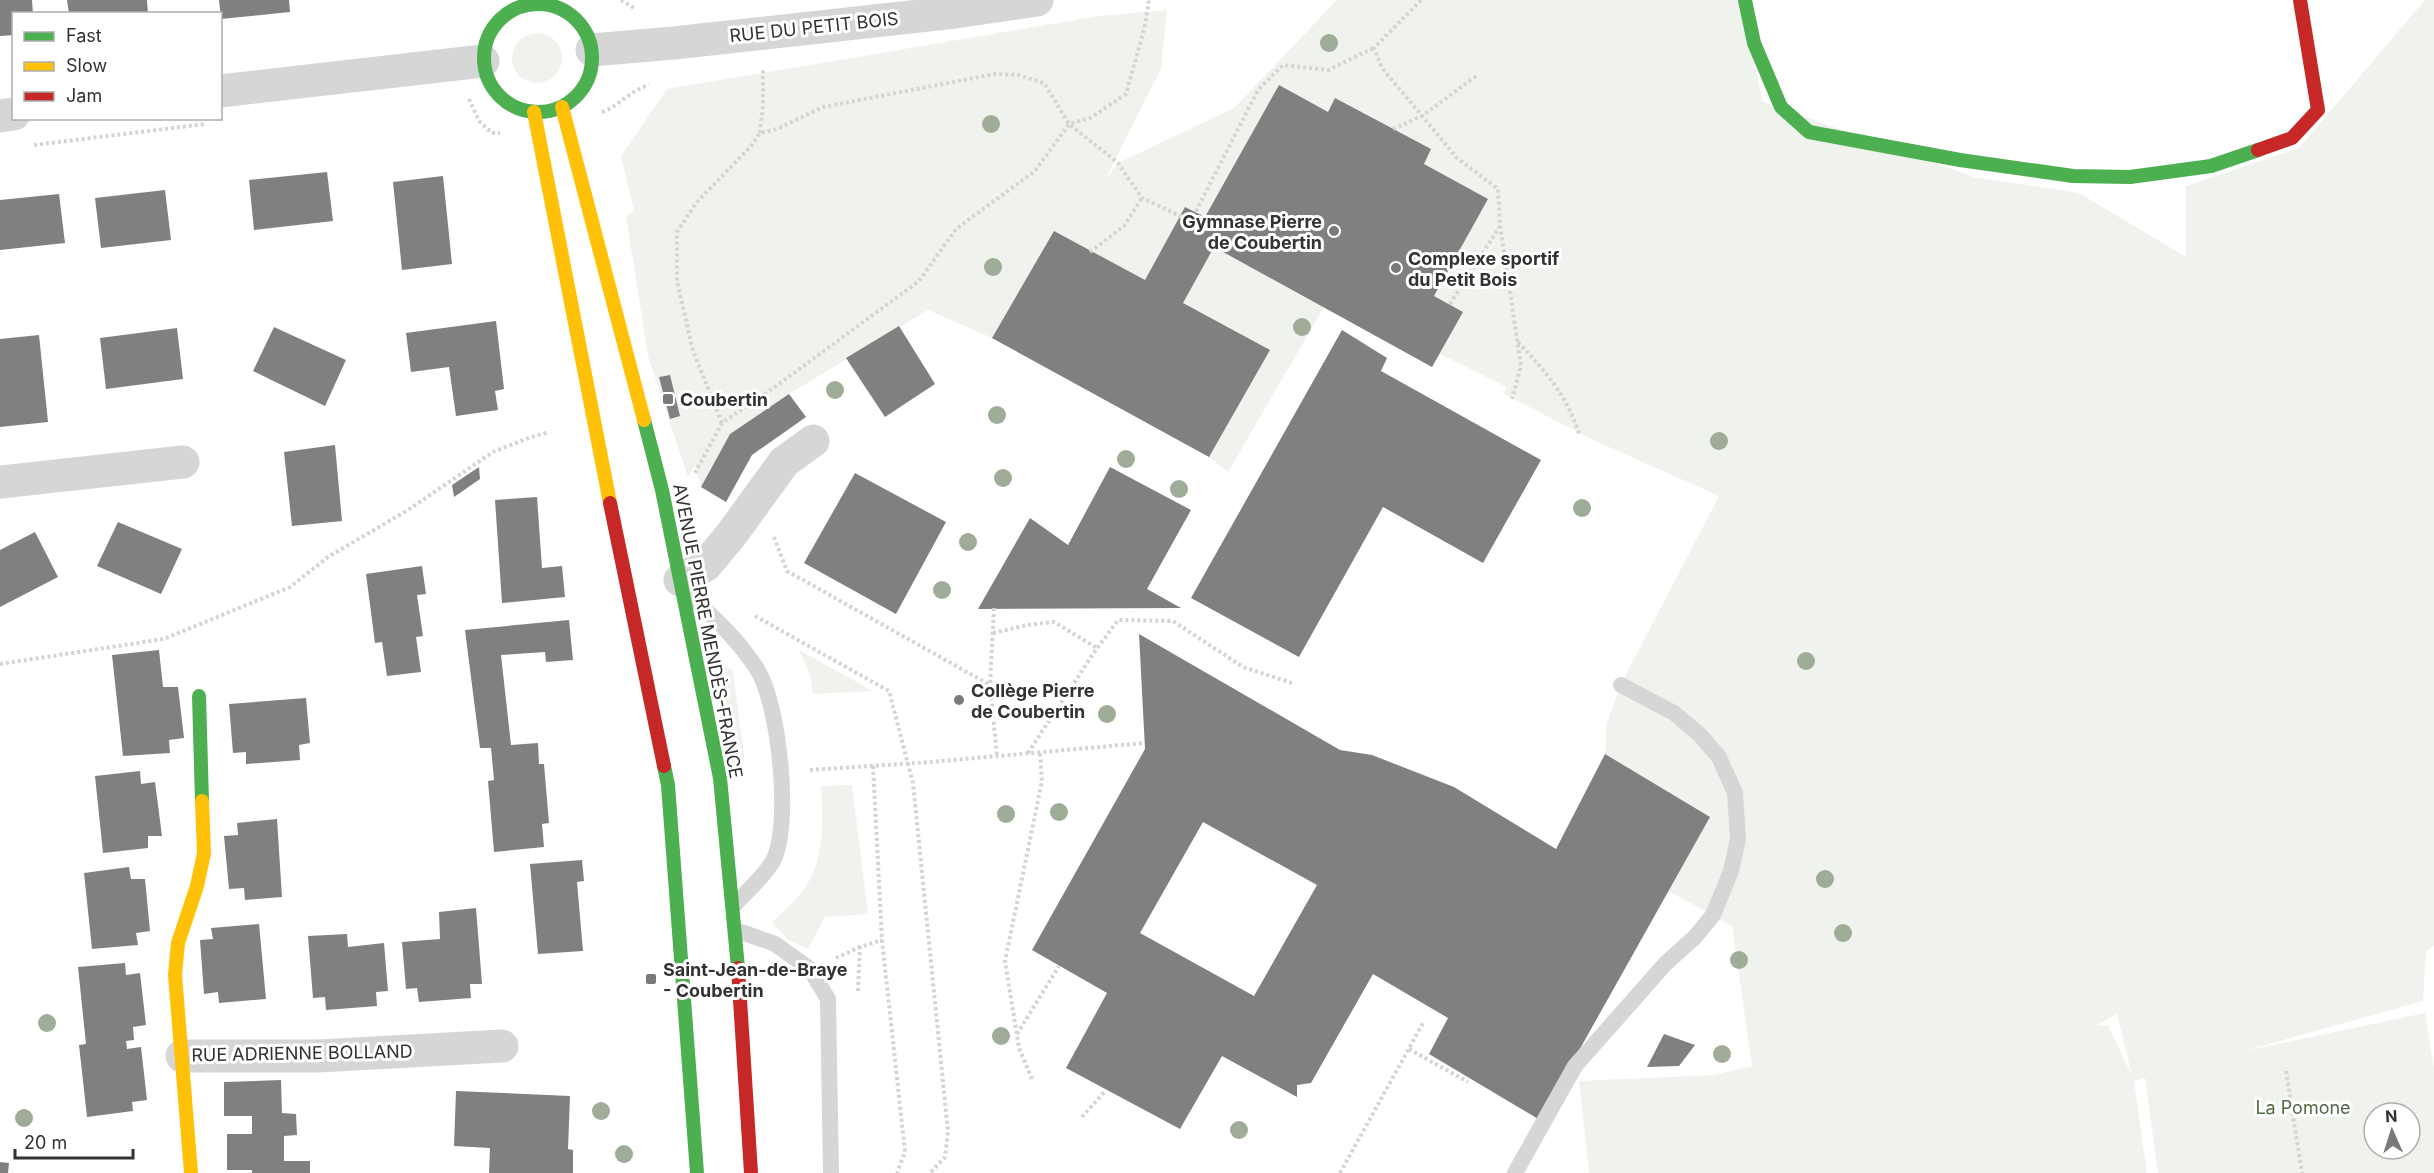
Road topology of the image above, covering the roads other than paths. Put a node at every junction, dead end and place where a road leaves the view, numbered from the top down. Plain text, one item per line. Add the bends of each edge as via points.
1 (502, 0) edge
2 (1037, 0) edge
3 (1745, 0) edge
4 (2300, 0) edge
5 (557, 4) edge
6 (501, 18) junction
7 (592, 50) junction
8 (483, 61) junction
9 (222, 91) edge
10 (562, 107) junction
11 (534, 112) junction
12 (813, 441) dead end
13 (183, 462) dead end
14 (0, 482) edge
15 (681, 584) junction
16 (1621, 684) dead end
17 (199, 696) dead end
18 (733, 906) junction
19 (736, 930) junction
20 (502, 1046) dead end
21 (182, 1056) junction
22 (191, 1173) edge
23 (697, 1173) edge
24 (751, 1173) edge
25 (831, 1173) edge
26 (1515, 1173) edge

1 - 6 street
2 - 7 street, RUE DU PETIT BOIS
3 - 4 street via 1754,43 1781,107 1809,132 2073,176 2130,177 2211,165 2292,138 2318,110
5 - 6 street via 529,4
5 - 7 street via 575,18
6 - 8 street via 485,45
7 - 10 street via 592,67 586,83
8 - 9 street
8 - 11 street via 494,91 518,109
10 - 11 street
10 - 15 street, AVENUE PIERRE MENDÈS-FRANCE via 662,490
11 - 23 street via 668,785
12 - 15 street via 784,462 706,565
13 - 14 street
15 - 18 street, AVENUE PIERRE MENDÈS-FRANCE via 720,778
15 - 18 lane via 736,640 759,671 772,709 783,824 773,861
16 - 26 lane via 1674,713 1719,757 1735,793 1738,839 1731,871 1713,915 1575,1066
17 - 21 street via 204,853 178,943 175,975
18 - 19 street, AVENUE PIERRE MENDÈS-FRANCE
19 - 24 street, AVENUE PIERRE MENDÈS-FRANCE
19 - 25 lane via 775,944 810,969 828,999
20 - 21 street, RUE ADRIENNE BOLLAND via 318,1056
21 - 22 street, RUE ADRIENNE BOLLAND

